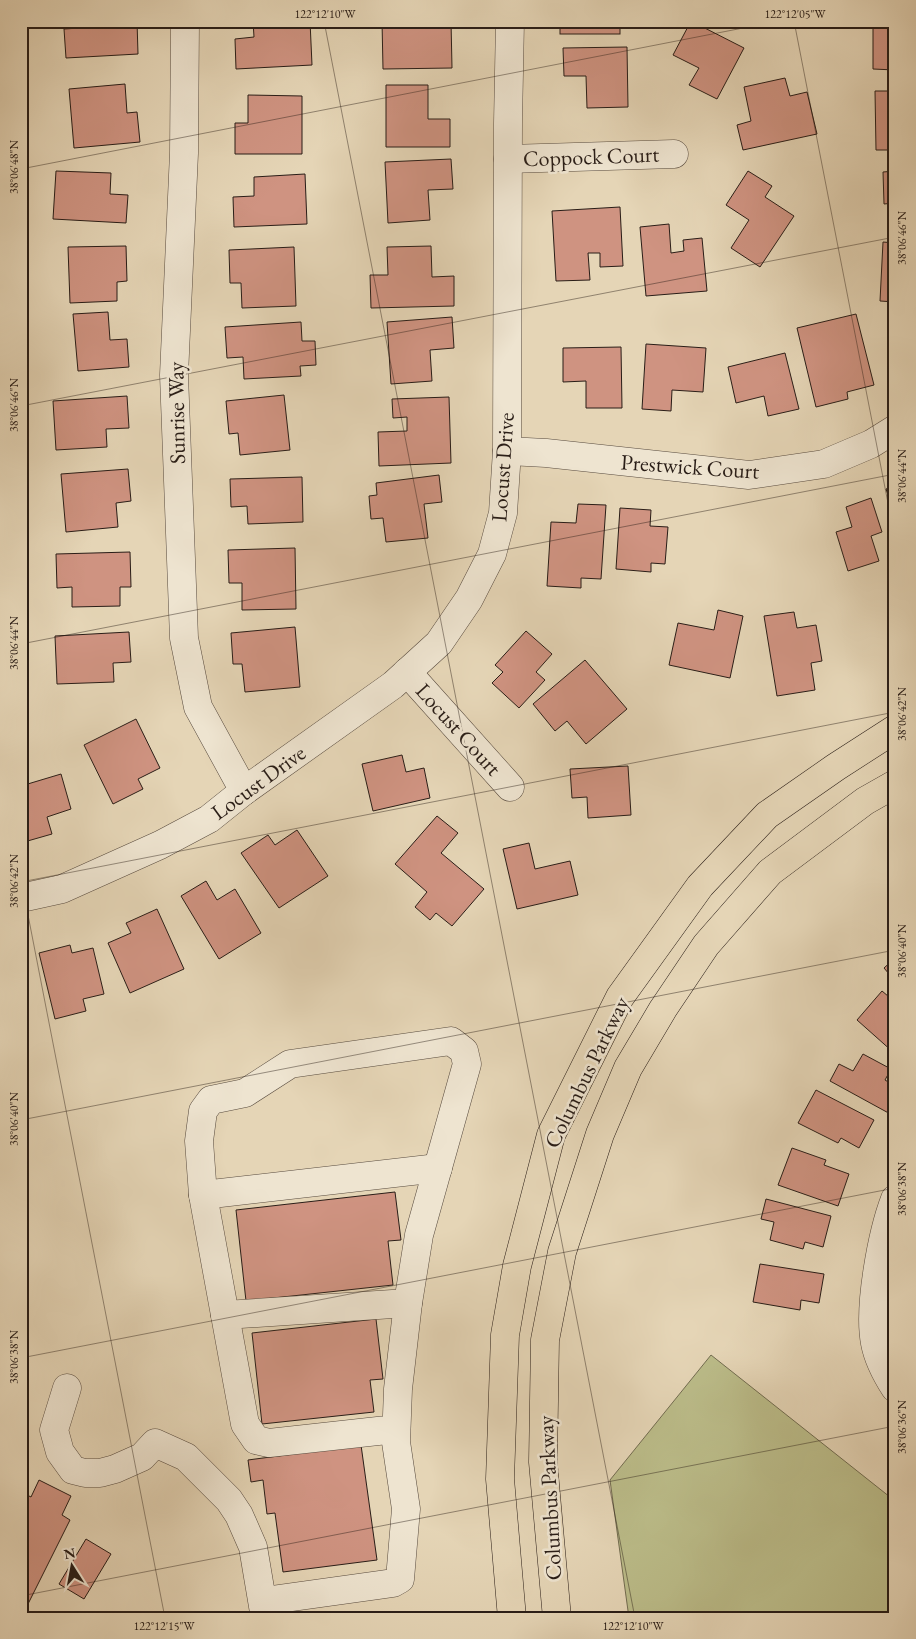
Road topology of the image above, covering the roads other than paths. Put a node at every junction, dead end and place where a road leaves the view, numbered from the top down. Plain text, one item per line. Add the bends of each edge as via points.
1 (185, 21) edge
2 (510, 21) edge
3 (674, 154) dead end
4 (508, 159) junction
5 (895, 428) edge
6 (507, 451) junction
7 (408, 672) junction
8 (895, 729) edge
9 (895, 784) edge
10 (510, 786) dead end
11 (244, 791) junction
12 (21, 898) edge
13 (438, 1168) junction
14 (203, 1195) junction
15 (895, 1199) edge
16 (408, 1303) junction
17 (225, 1315) junction
18 (66, 1388) dead end
19 (895, 1388) edge
20 (396, 1429) junction
21 (264, 1609) edge
22 (512, 1618) edge
23 (557, 1618) edge

1 - 11 street, Sunrise Way via 184,152 174,375 184,638 198,707
2 - 4 street, Locust Drive
3 - 4 street, Coppock Court
4 - 6 street, Locust Drive
5 - 6 street, Prestwick Court via 871,444 824,464 749,476
6 - 7 street, Locust Drive via 503,513 492,554 469,599 439,643
7 - 10 street, Locust Court
7 - 11 street, Locust Drive
8 - 22 main road, Columbus Parkway via 767,815 700,886 620,997 551,1135 516,1266 505,1335 500,1479
9 - 23 main road, Columbus Parkway via 865,801 770,872 706,945 628,1068 600,1134 562,1252 545,1340 543,1462
11 - 12 street, Locust Drive via 209,819 160,845 62,888
13 - 14 street
13 - 14 street via 467,1064 464,1051 451,1041 290,1064 245,1093 212,1100 203,1111 199,1141
13 - 16 street via 420,1235
14 - 17 street
15 - 19 street via 880,1257 873,1307 875,1343 884,1370
16 - 17 street
16 - 20 street
17 - 20 street via 245,1424 256,1440 269,1442
18 - 21 street via 54,1430 56,1442 73,1470 100,1473 115,1469 142,1457 155,1442 186,1457 229,1500 239,1515 253,1547
20 - 21 street via 406,1509 400,1578 393,1583

